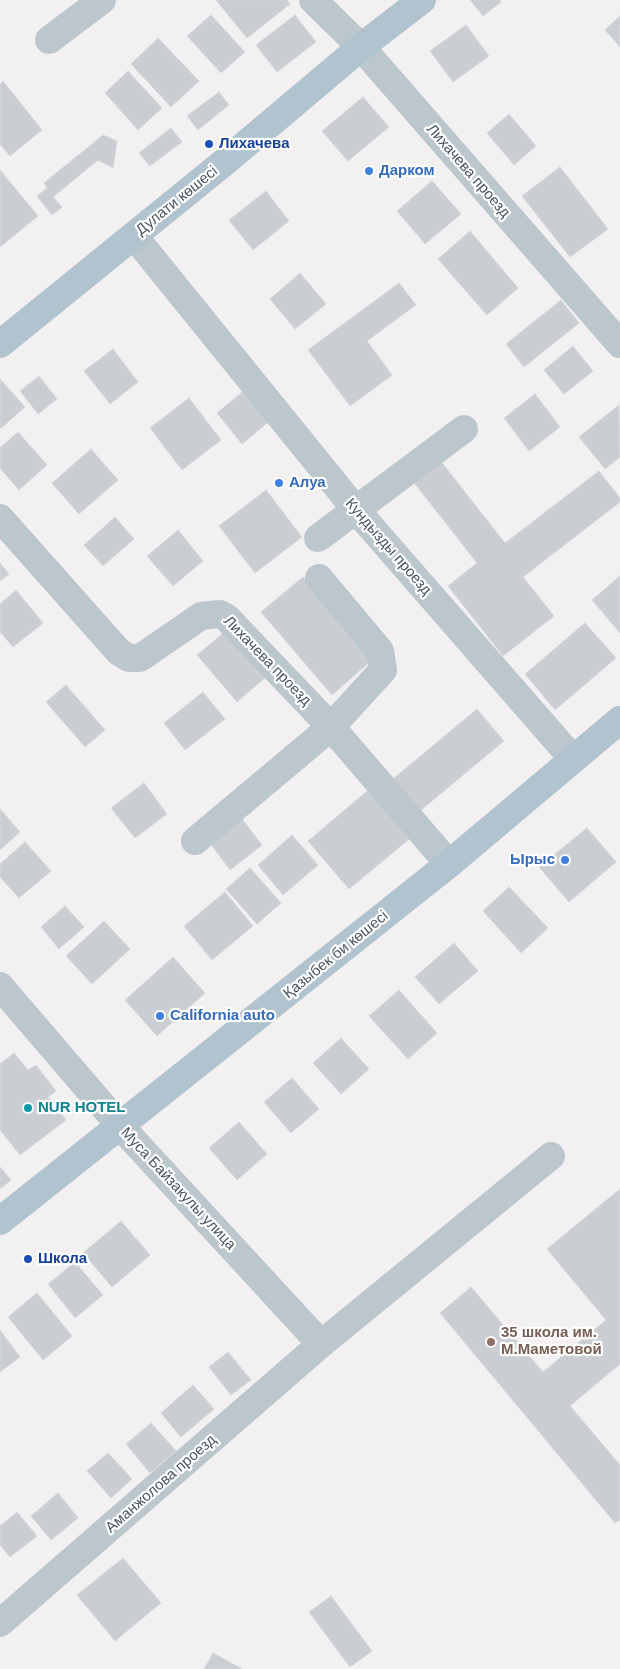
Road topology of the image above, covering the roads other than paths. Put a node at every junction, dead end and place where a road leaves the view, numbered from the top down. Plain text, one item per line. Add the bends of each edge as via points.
1 (102, 0) edge
2 (313, 0) edge
3 (422, 0) edge
4 (49, 40) dead end
5 (361, 47) junction
6 (134, 236) junction
7 (0, 344) edge
8 (620, 344) edge
9 (464, 428) dead end
10 (356, 510) junction
11 (0, 518) edge
12 (318, 538) dead end
13 (318, 578) dead end
14 (620, 720) edge
15 (331, 727) junction
16 (573, 759) junction
17 (195, 841) dead end
18 (449, 864) junction
19 (0, 986) edge
20 (121, 1127) junction
21 (551, 1156) dead end
22 (0, 1222) edge
23 (321, 1344) junction
24 (0, 1623) edge

1 - 4 street
2 - 5 street, Лихачева проезд
3 - 5 main road, Дулати көшесі
5 - 6 main road, Дулати көшесі
5 - 8 street, Лихачева проезд
6 - 7 main road, Дулати көшесі
6 - 10 street, Кундызды проезд
9 - 10 street
10 - 12 street
10 - 16 street, Кундызды проезд
11 - 15 street, Лихачева проезд via 119,652 129,658 140,658 201,616 220,614 233,623
13 - 15 street via 380,650 383,670
14 - 16 main road, Қазыбек би көшесі
15 - 17 street
15 - 18 street, Лихачева проезд
16 - 18 main road, Қазыбек би көшесі
18 - 20 main road, Қазыбек би көшесі
19 - 20 street, Муса Байзакулы улица
20 - 22 main road, Қазыбек би көшесі
20 - 23 street, Муса Байзакулы улица
21 - 23 street, Аманжолова проезд
23 - 24 street, Аманжолова проезд

